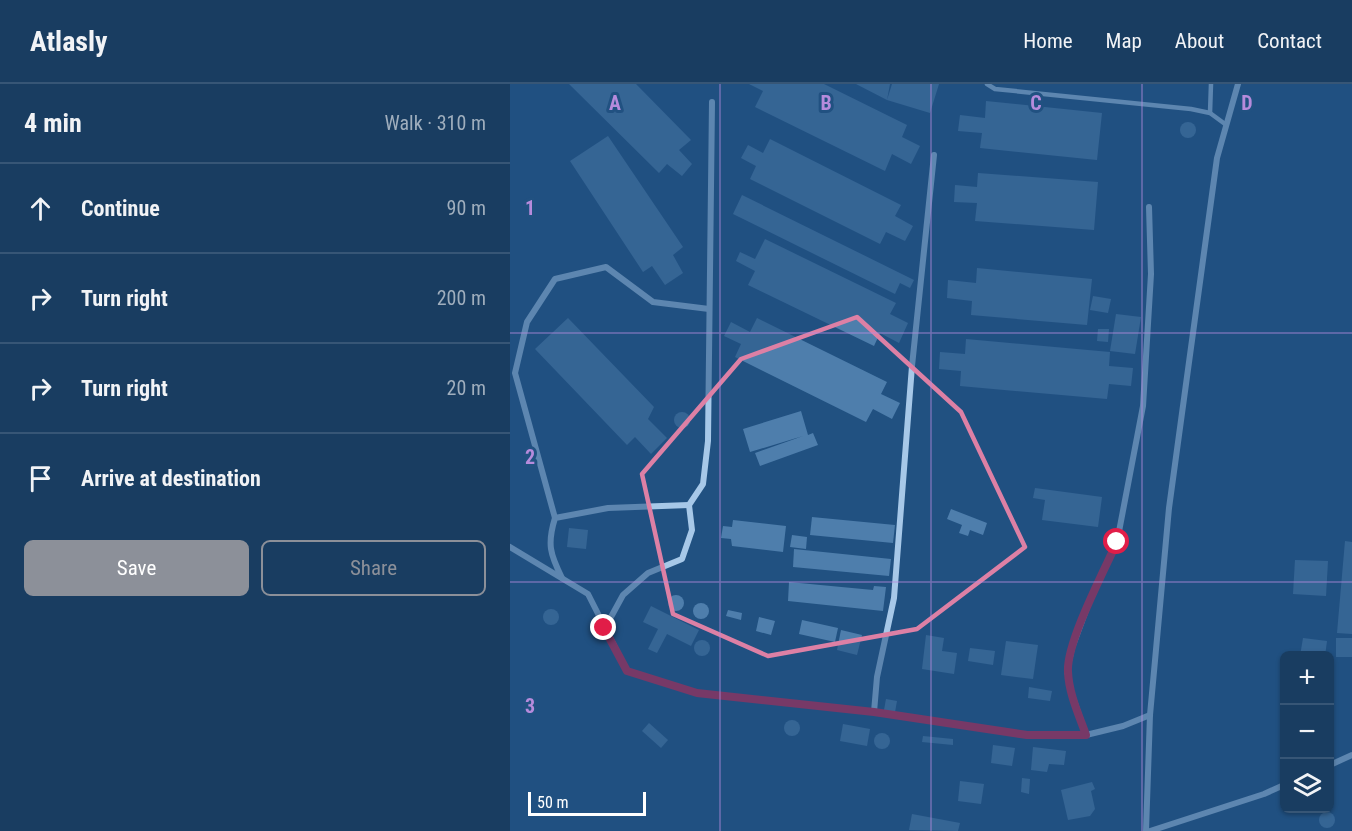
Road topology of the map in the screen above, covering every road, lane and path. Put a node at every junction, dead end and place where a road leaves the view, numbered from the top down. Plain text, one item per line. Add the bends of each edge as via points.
1 (987, 84) edge
2 (1210, 84) edge
3 (1238, 84) edge
4 (712, 102) dead end
5 (1210, 113) junction
6 (1226, 124) junction
7 (934, 155) dead end
8 (1149, 207) dead end
9 (709, 309) junction
10 (689, 505) junction
11 (555, 518) junction
12 (510, 547) edge
13 (562, 578) junction
14 (604, 628) junction
15 (874, 712) junction
16 (1150, 715) junction
17 (1086, 735) junction
18 (1352, 755) edge
19 (1334, 763) edge
20 (1280, 787) edge
21 (1148, 831) edge

1 - 5 lane via 995,89
2 - 5 lane
3 - 6 street
4 - 9 street
5 - 6 lane
6 - 16 street via 1217,158 1169,508
7 - 15 street via 894,598 877,676
8 - 17 street via 1151,274 1143,406 1117,542 1088,605 1067,670
9 - 10 street via 708,441 703,484
9 - 11 street via 653,302 606,267 555,279 527,322 515,373
10 - 11 street via 609,508
10 - 14 street via 692,530 682,559 648,573 623,594
11 - 13 street via 551,556
12 - 13 street
13 - 14 street via 588,594
14 - 15 street via 627,671 697,693
15 - 17 street via 1027,735
16 - 17 street
16 - 21 street
18 - 19 street
20 - 21 street

